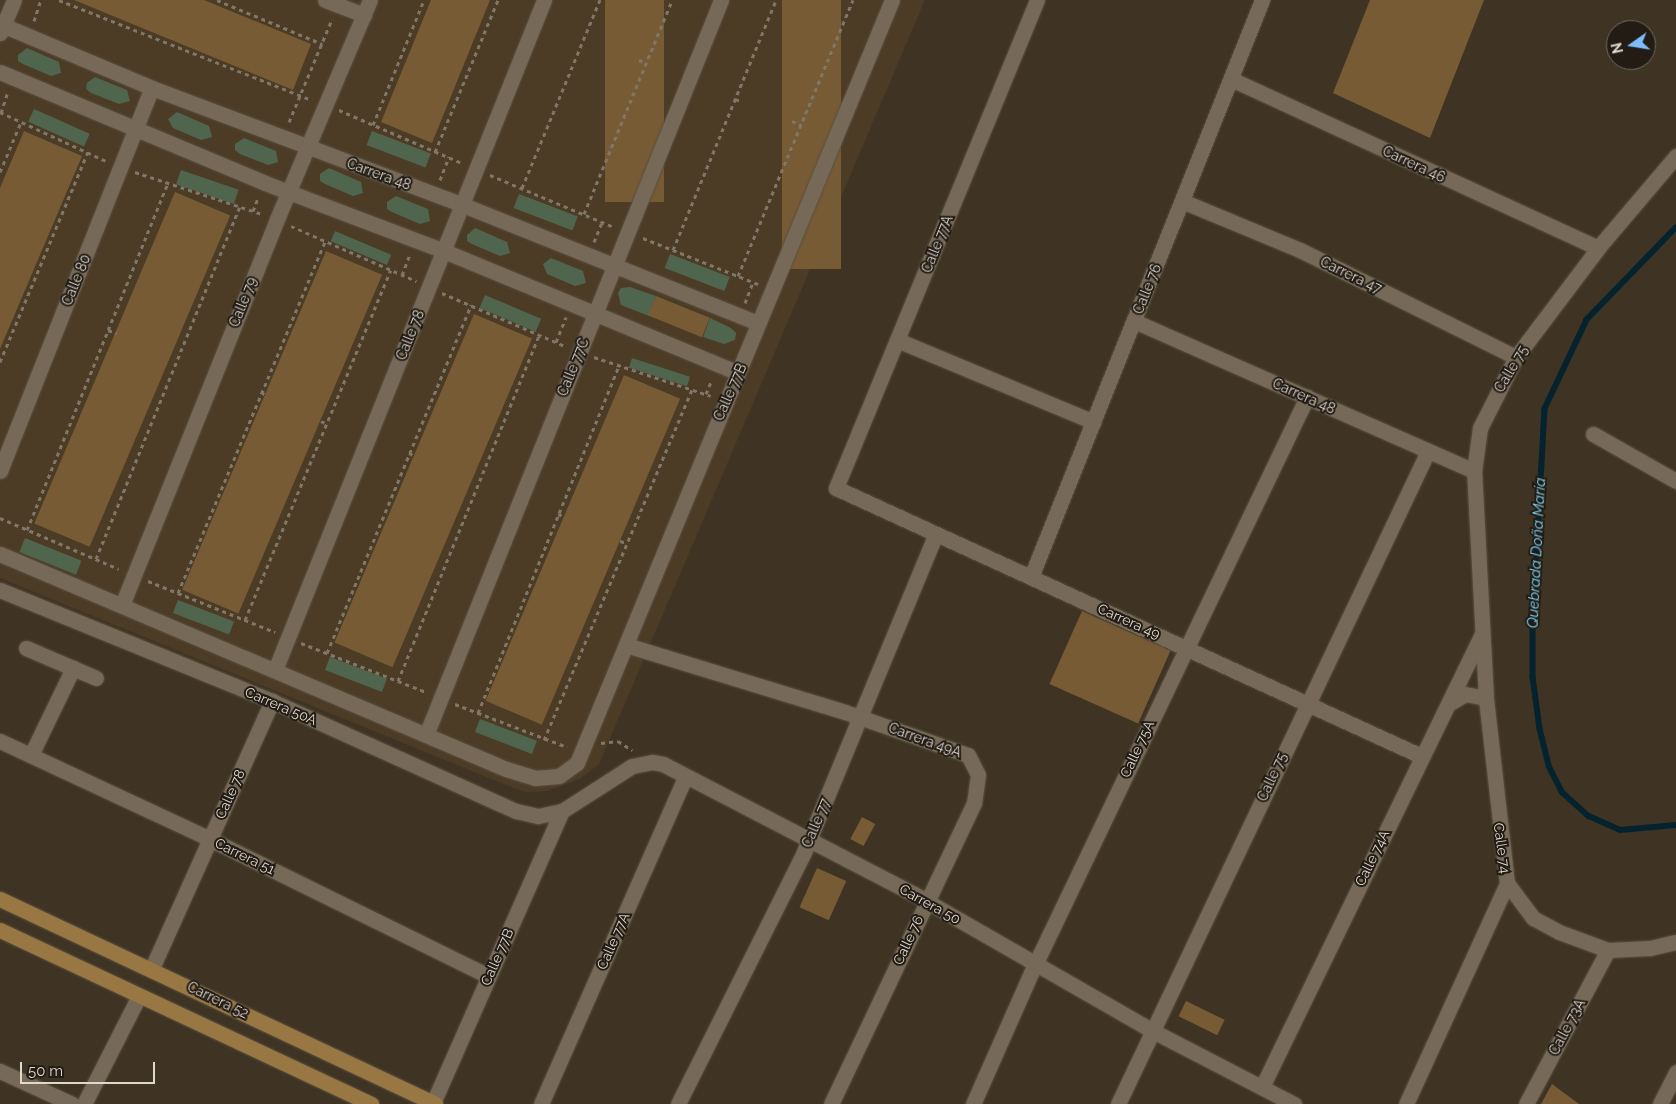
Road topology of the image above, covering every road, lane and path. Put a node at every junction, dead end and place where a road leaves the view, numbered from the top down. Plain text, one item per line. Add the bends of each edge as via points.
1 (14, 0) edge
2 (41, 0) edge
3 (59, 0) edge
4 (217, 0) edge
5 (370, 0) edge
6 (424, 0) edge
7 (498, 0) edge
8 (544, 0) edge
9 (600, 0) edge
10 (672, 0) edge
11 (721, 0) edge
12 (776, 0) edge
13 (853, 0) edge
14 (892, 0) edge
15 (1037, 0) edge
16 (1262, 0) edge
17 (332, 2) edge
18 (364, 15) junction
19 (1, 28) edge
20 (28, 36) junction
21 (584, 40) junction
22 (588, 41) dead end
23 (322, 44) junction
24 (639, 60) dead end
25 (646, 63) junction
26 (7, 74) edge
27 (1231, 80) junction
28 (152, 88) junction
29 (300, 96) junction
30 (735, 99) junction
31 (741, 101) dead end
32 (324, 104) junction
33 (1, 112) edge
34 (792, 121) dead end
35 (21, 122) junction
36 (373, 125) junction
37 (801, 125) junction
38 (135, 130) junction
39 (283, 138) junction
40 (307, 149) junction
41 (88, 152) junction
42 (435, 152) junction
43 (1676, 156) edge
44 (449, 158) junction
45 (120, 167) junction
46 (476, 169) junction
47 (0, 172) edge
48 (168, 183) junction
49 (522, 188) junction
50 (290, 193) junction
51 (434, 194) junction
52 (1182, 201) junction
53 (463, 205) junction
54 (240, 207) junction
55 (584, 214) junction
56 (276, 219) junction
57 (628, 233) junction
58 (325, 240) junction
59 (416, 240) junction
60 (1598, 248) junction
61 (673, 250) junction
62 (444, 252) junction
63 (614, 265) junction
64 (392, 270) junction
65 (402, 275) junction
66 (738, 276) junction
67 (430, 287) junction
68 (25, 290) dead end
69 (772, 290) junction
70 (29, 292) junction
71 (570, 304) junction
72 (471, 305) junction
73 (594, 314) junction
74 (1134, 321) junction
75 (758, 324) junction
76 (108, 330) junction
77 (116, 333) dead end
78 (539, 335) junction
79 (897, 340) junction
80 (556, 342) junction
81 (579, 352) junction
82 (172, 354) dead end
83 (179, 357) junction
84 (1516, 357) junction
85 (0, 362) edge
86 (619, 365) junction
87 (738, 373) junction
88 (692, 390) junction
89 (261, 392) junction
90 (266, 395) dead end
91 (1307, 397) junction
92 (725, 400) junction
93 (321, 420) dead end
94 (1094, 422) junction
95 (327, 424) junction
96 (1593, 434) dead end
97 (1428, 451) junction
98 (410, 453) junction
99 (415, 456) dead end
100 (0, 471) edge
101 (1474, 471) junction
102 (472, 481) dead end
103 (1676, 481) edge
104 (478, 484) junction
105 (836, 488) joint
106 (558, 514) junction
107 (565, 517) dead end
108 (27, 530) dead end
109 (936, 534) junction
110 (620, 541) dead end
111 (627, 544) junction
112 (0, 554) edge
113 (96, 559) dead end
114 (1031, 578) junction
115 (0, 590) edge
116 (178, 593) dead end
117 (122, 605) junction
118 (245, 620) dead end
119 (1484, 630) junction
120 (626, 645) junction
121 (26, 648) dead end
122 (1187, 649) junction
123 (327, 653) dead end
124 (73, 668) junction
125 (275, 670) junction
126 (96, 678) dead end
127 (398, 681) dead end
128 (1486, 698) junction
129 (272, 701) junction
130 (1450, 703) junction
131 (1307, 704) junction
132 (478, 713) dead end
133 (862, 718) junction
134 (426, 735) junction
135 (544, 740) dead end
136 (0, 741) edge
137 (585, 745) junction
138 (31, 755) junction
139 (1421, 756) junction
140 (652, 762) junction
141 (978, 775) joint
142 (685, 778) junction
143 (562, 811) junction
144 (210, 839) junction
145 (808, 840) junction
146 (1507, 883) junction
147 (0, 899) edge
148 (926, 902) junction
149 (0, 930) edge
150 (1676, 942) edge
151 (1608, 950) junction
152 (1037, 964) junction
153 (152, 968) junction
154 (488, 976) junction
155 (139, 996) junction
156 (1153, 1030) junction
157 (0, 1071) edge
158 (1676, 1072) edge
159 (1262, 1087) junction
160 (72, 1104) edge
161 (84, 1104) edge
162 (371, 1104) edge
163 (434, 1104) edge
164 (541, 1104) edge
165 (678, 1104) edge
166 (831, 1104) edge
167 (973, 1104) edge
168 (1118, 1104) edge
169 (1294, 1104) edge
170 (1406, 1104) edge
171 (1526, 1104) edge
172 (1660, 1104) edge

1 - 19 street
2 - 20 path
3 - 29 path
4 - 23 path
5 - 18 street, Calle 79
6 - 36 path
7 - 42 path
8 - 46 street, Calle 78
9 - 21 path
10 - 25 path
11 - 57 street, Calle 77C
12 - 30 path
13 - 37 path
14 - 69 street, Calle 77B
15 - 79 street, Calle 77A
16 - 27 street, Calle 76
17 - 18 street
17 - 23 path
18 - 32 street, Calle 79
19 - 20 street, Carrera 48
20 - 28 street, Carrera 48
21 - 22 path
21 - 49 path
23 - 29 path
24 - 25 path
25 - 55 path
26 - 33 path
26 - 38 street
27 - 52 street, Calle 76
27 - 60 street, Carrera 46
28 - 38 street, Calle 80
28 - 39 street, Carrera 48
29 - 32 path
29 - 39 path
30 - 31 path
30 - 61 path
32 - 36 path
32 - 40 street, Calle 79
33 - 35 path
34 - 37 path
35 - 41 path
35 - 47 path
36 - 42 path
37 - 66 path
38 - 45 street, Calle 80
38 - 50 street
39 - 40 street, Carrera 48
40 - 50 street, Calle 79
40 - 51 street, Carrera 48
41 - 45 path
41 - 70 path
42 - 44 path
43 - 60 street, Calle 75
44 - 46 path
44 - 51 path
45 - 48 path
45 - 100 street, Calle 80
46 - 49 path
46 - 53 street, Calle 78
48 - 54 path
48 - 76 path
49 - 55 path
50 - 56 street, Calle 79
50 - 59 street
51 - 53 street, Carrera 48
52 - 74 street, Calle 76
52 - 84 street, Carrera 47 via 1300,250
53 - 62 street, Calle 78
53 - 63 street, Carrera 48
54 - 56 path
54 - 83 path
55 - 57 path
56 - 58 path
56 - 117 street, Calle 79
57 - 61 path
57 - 63 street, Calle 77C
58 - 64 path
58 - 89 path
59 - 62 street
59 - 65 path
60 - 84 street, Calle 75
61 - 66 path
62 - 67 street, Calle 78
62 - 71 street
63 - 73 street, Calle 77C
63 - 75 street, Carrera 48
64 - 65 path
64 - 95 path
65 - 67 path
66 - 69 path
67 - 72 path
67 - 125 street, Calle 78
68 - 70 path
69 - 75 street, Calle 77B
70 - 85 path
71 - 73 street
71 - 80 path
72 - 78 path
72 - 98 path
73 - 81 street, Calle 77C
73 - 87 street
74 - 91 street, Carrera 48
74 - 94 street, Calle 76
75 - 87 street, Calle 77B
76 - 77 path
76 - 108 path
78 - 80 path
78 - 104 path
79 - 94 street
79 - 105 street, Calle 77A
80 - 81 path
81 - 86 path
81 - 134 street, Calle 77C
82 - 83 path
83 - 113 path
84 - 101 street, Calle 75 via 1480,428
86 - 88 path
86 - 106 path
87 - 92 street, Calle 77B
88 - 92 path
88 - 111 path
89 - 90 path
89 - 116 path
91 - 97 street, Carrera 48
91 - 122 street, Calle 75A
92 - 120 street, Calle 77B
93 - 95 path
94 - 114 street, Calle 76
95 - 118 path
96 - 103 street
97 - 101 street, Carrera 48
97 - 131 street, Calle 75
98 - 99 path
98 - 123 path
101 - 119 street, Calle 75
102 - 104 path
104 - 127 path
105 - 109 street, Carrera 49
106 - 107 path
106 - 132 path
109 - 114 street, Carrera 49
109 - 133 street, Calle 77
110 - 111 path
111 - 135 path
112 - 117 street
114 - 122 street, Carrera 49
115 - 129 street, Carrera 50A
117 - 125 street
119 - 128 street, Calle 74
119 - 130 street, Calle 74A
120 - 133 street, Carrera 49A
120 - 137 street, Calle 77B
121 - 124 street
122 - 131 street, Carrera 49
122 - 152 street, Calle 75A
124 - 126 street
124 - 138 street
125 - 134 street
128 - 130 street via 1465,694
128 - 146 street, Calle 74
129 - 143 street, Carrera 50A via 516,811 538,816
129 - 144 street, Calle 78
130 - 139 street, Calle 74A
131 - 139 street, Carrera 49
131 - 156 street, Calle 75
133 - 141 street, Carrera 49A via 968,755
133 - 145 street, Calle 77
134 - 137 street, Calle 77B via 506,770 534,778 559,776 577,763
136 - 138 street, Carrera 51
137 - 140 path via 618,741
138 - 144 street, Carrera 51
139 - 159 street, Calle 74A
140 - 142 street, Carrera 50 via 663,764
140 - 143 street via 632,766
141 - 148 street, Calle 76 via 974,803
142 - 145 street, Carrera 50
142 - 164 street, Calle 77A
143 - 154 street, Calle 77B
144 - 153 street, Calle 78
144 - 154 street, Carrera 51
145 - 148 street, Carrera 50
145 - 165 street, Calle 77
146 - 151 street via 1533,918 1559,932
146 - 170 street, Calle 74
147 - 153 main road, Carrera 52
148 - 152 street, Carrera 50
148 - 166 street, Calle 76
149 - 155 main road
150 - 151 street via 1650,948
151 - 171 street, Calle 73A
152 - 156 street, Carrera 50
152 - 167 street, Calle 75A
153 - 163 main road, Carrera 52
154 - 163 street, Calle 77B
155 - 161 street
155 - 162 main road
156 - 159 street, Carrera 50
156 - 168 street, Calle 75
157 - 160 street
158 - 172 street
159 - 169 street, Carrera 50

